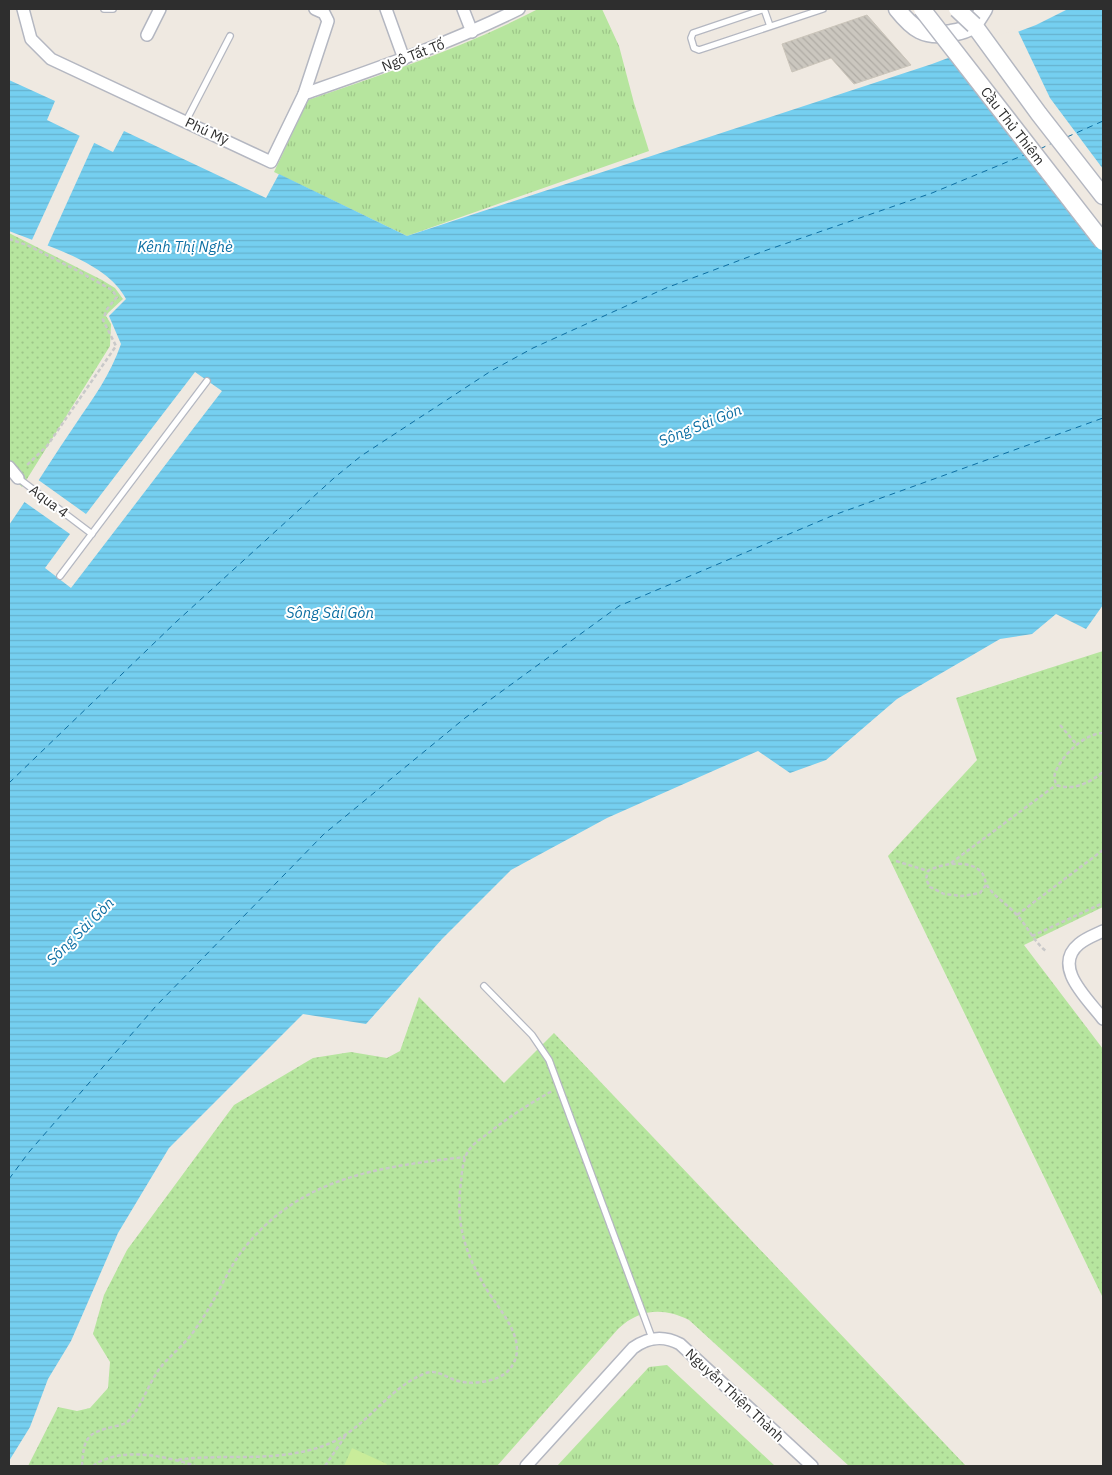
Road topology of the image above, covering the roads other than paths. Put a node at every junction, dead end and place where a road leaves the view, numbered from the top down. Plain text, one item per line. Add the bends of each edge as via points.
1 (22, 9) edge
2 (104, 9) edge
3 (160, 9) edge
4 (386, 9) edge
5 (464, 9) edge
6 (519, 9) edge
7 (764, 9) edge
8 (823, 9) edge
9 (897, 9) edge
10 (922, 9) edge
11 (957, 9) edge
12 (969, 9) edge
13 (984, 9) edge
14 (113, 10) edge
15 (319, 11) edge
16 (974, 25) junction
17 (770, 26) junction
18 (472, 32) junction
19 (147, 35) dead end
20 (230, 36) dead end
21 (404, 59) junction
22 (304, 94) junction
23 (186, 121) junction
24 (1103, 196) edge
25 (1103, 242) edge
26 (207, 381) dead end
27 (9, 466) edge
28 (18, 478) joint
29 (92, 534) junction
30 (60, 576) dead end
31 (1103, 931) edge
32 (484, 986) dead end
33 (1103, 1020) edge
34 (652, 1338) junction
35 (526, 1466) edge
36 (812, 1466) edge

1 - 23 street, Phú Mỹ via 31,39 51,59
2 - 14 lane
3 - 19 street
4 - 21 street
5 - 18 street
6 - 18 street, Ngô Tất Tố
7 - 17 lane
7 - 17 lane via 693,33 694,48 698,50
8 - 17 lane
9 - 13 main road via 913,27 926,34 960,32 973,25
10 - 25 main road, Cầu Thủ Thiêm, bridge
11 - 16 main road, Cầu Thủ Thiêm, bridge
12 - 16 main road
15 - 22 street, Phú Mỹ via 328,20
16 - 24 main road, Cầu Thủ Thiêm
18 - 21 street, Ngô Tất Tố
20 - 23 lane
21 - 22 street, Ngô Tất Tố
22 - 23 street, Phú Mỹ via 271,162
26 - 29 lane
27 - 28 street, Aqua 4
28 - 29 lane, Aqua 4
29 - 30 lane
31 - 33 street via 1078,945 1070,956 1068,968 1072,979
32 - 34 lane via 539,1043 549,1060
34 - 35 street via 633,1348
34 - 36 street, Nguyễn Thiện Thành via 680,1344

